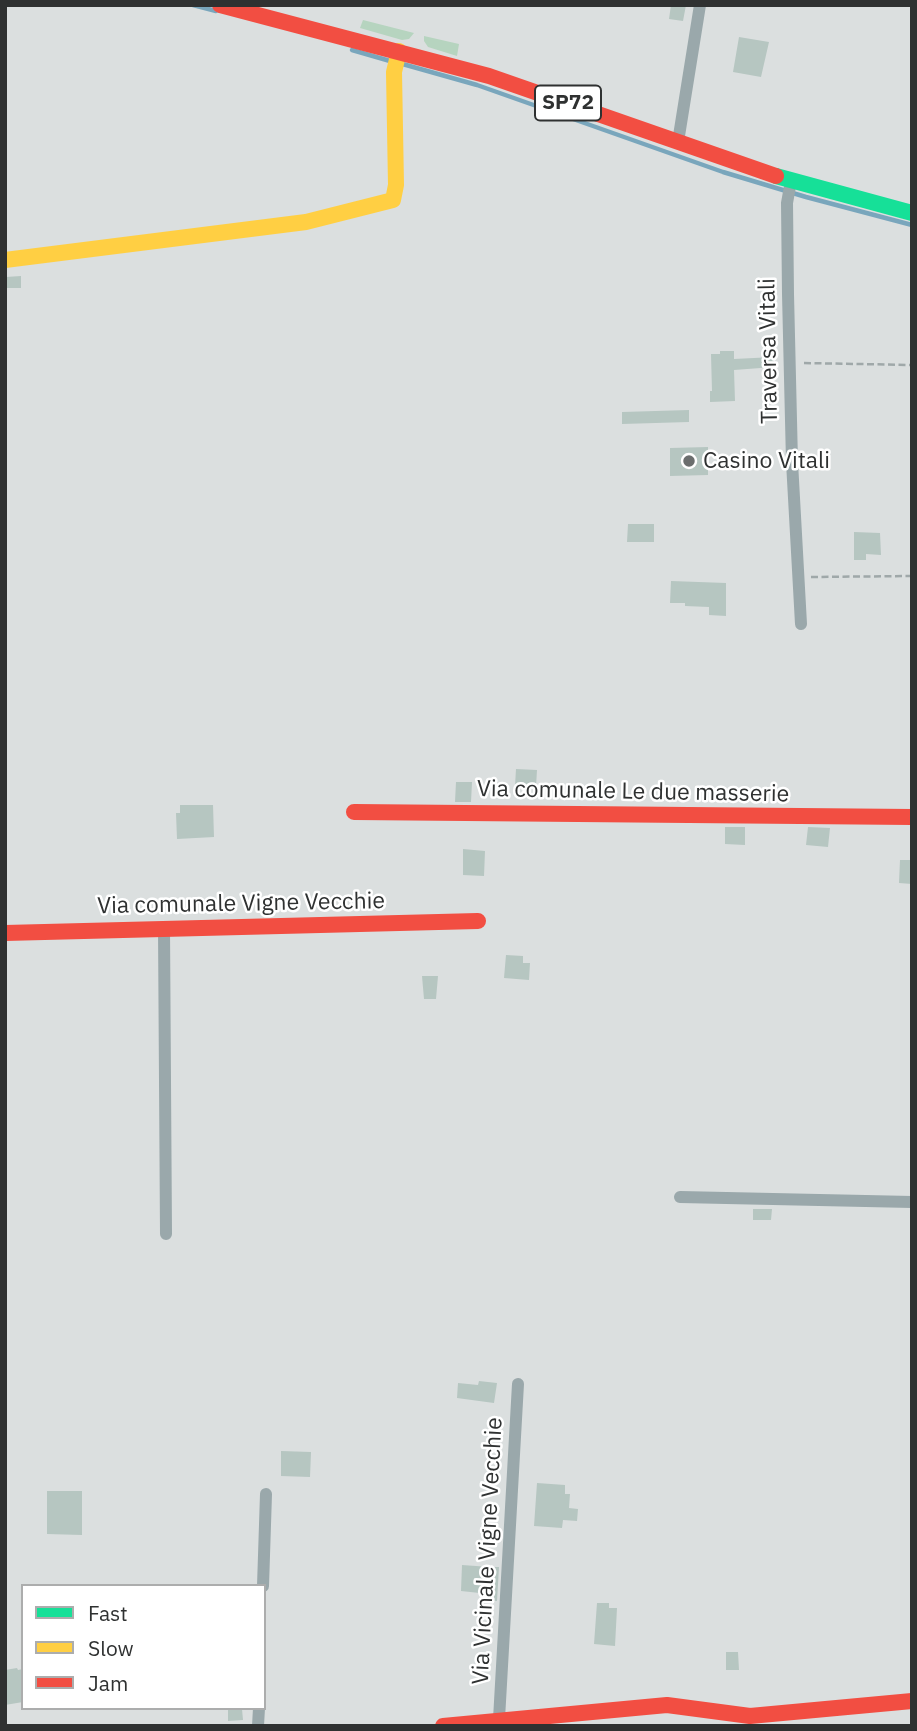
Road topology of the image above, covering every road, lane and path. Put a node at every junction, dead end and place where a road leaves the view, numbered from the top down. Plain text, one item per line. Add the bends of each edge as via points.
1 (220, 5) edge
2 (701, 5) edge
3 (399, 51) junction
4 (678, 142) junction
5 (791, 181) junction
6 (912, 213) edge
7 (5, 260) edge
8 (790, 363) junction
9 (912, 365) edge
10 (912, 576) edge
11 (798, 577) junction
12 (801, 624) dead end
13 (354, 812) dead end
14 (912, 817) edge
15 (478, 921) dead end
16 (164, 928) junction
17 (5, 933) edge
18 (680, 1198) dead end
19 (912, 1202) edge
20 (166, 1234) dead end
21 (518, 1384) dead end
22 (267, 1494) dead end
23 (263, 1584) edge
24 (912, 1701) edge
25 (499, 1719) junction
26 (443, 1726) edge

1 - 3 street, SP72
2 - 4 street
3 - 4 street, SP72 via 489,76
3 - 7 street via 394,72 393,200 306,222
4 - 5 street, SP72
5 - 6 street, SP72
5 - 8 street, Traversa Vitali via 787,203
8 - 9 path
8 - 11 street, Traversa Vitali
10 - 11 path
11 - 12 street, Traversa Vitali
13 - 14 street, Via comunale Le due masserie
15 - 16 street, Via comunale Vigne Vecchie
16 - 17 street, Via comunale Vigne Vecchie
16 - 20 street
18 - 19 street
21 - 25 street, Via Vicinale Vigne Vecchie
22 - 23 street
24 - 25 street via 750,1716 667,1705
25 - 26 street

